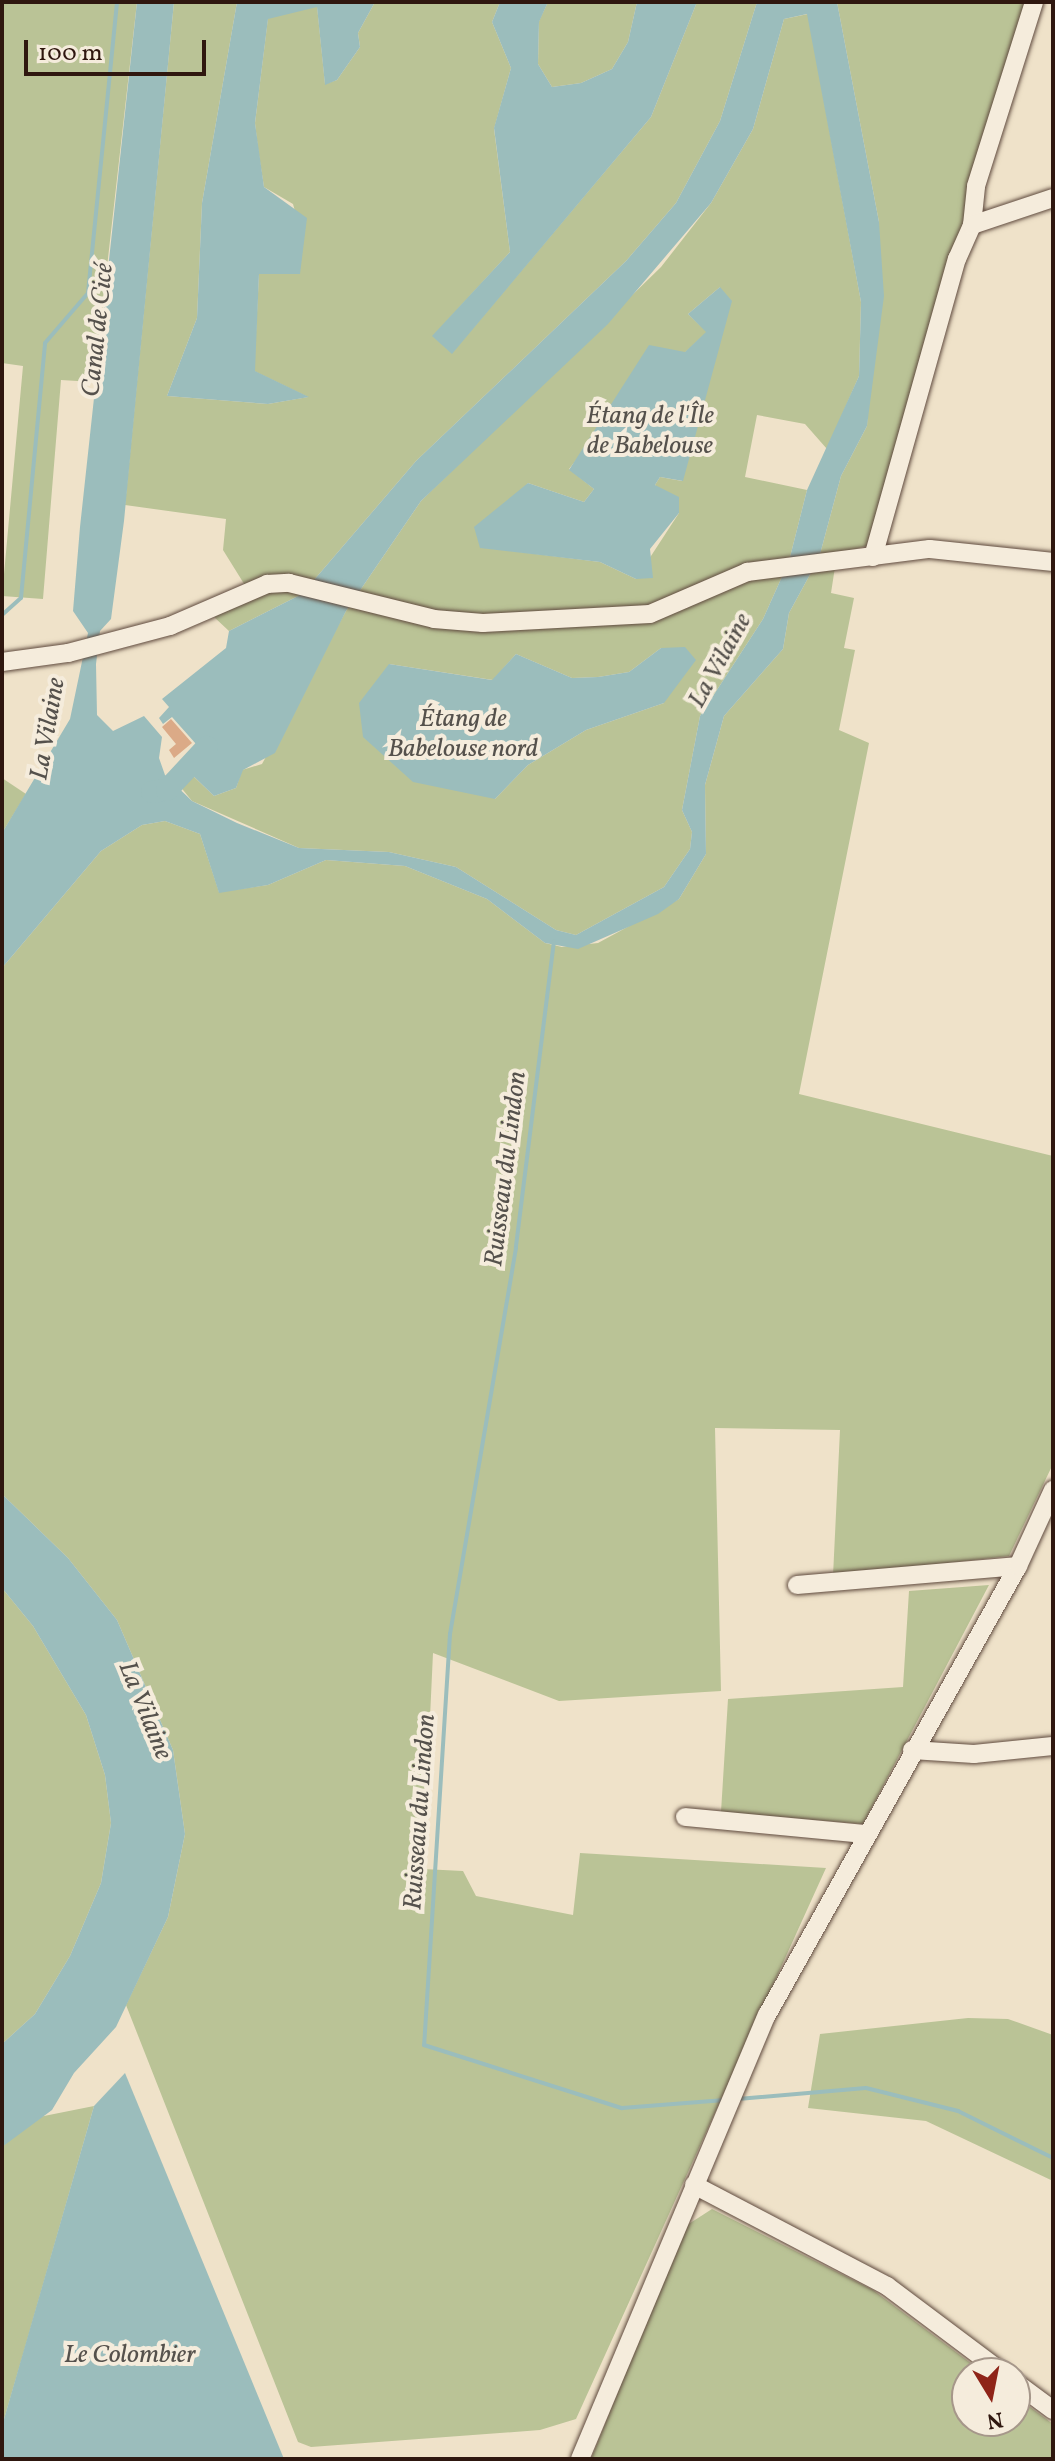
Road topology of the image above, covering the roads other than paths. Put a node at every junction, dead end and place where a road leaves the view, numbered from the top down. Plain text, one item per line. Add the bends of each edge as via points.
1 (1034, 2) edge
2 (1053, 198) edge
3 (972, 225) junction
4 (873, 557) junction
5 (1053, 562) edge
6 (2, 662) edge
7 (1053, 1490) edge
8 (1018, 1566) junction
9 (797, 1585) dead end
10 (1053, 1746) edge
11 (912, 1750) junction
12 (685, 1817) dead end
13 (866, 1834) junction
14 (694, 2185) junction
15 (982, 2357) edge
16 (1031, 2394) edge
17 (1053, 2410) edge
18 (580, 2459) edge

1 - 3 street via 976,186
2 - 3 street
3 - 4 street via 957,259
4 - 5 street via 967,549
4 - 6 street via 735,575 631,615 483,623 412,614 289,583 242,592 189,619 129,637
7 - 8 street
8 - 9 street
8 - 11 street
10 - 11 street via 974,1754
11 - 13 street
12 - 13 street
13 - 14 street via 732,2095
14 - 15 street via 887,2286
14 - 18 street
16 - 17 street

